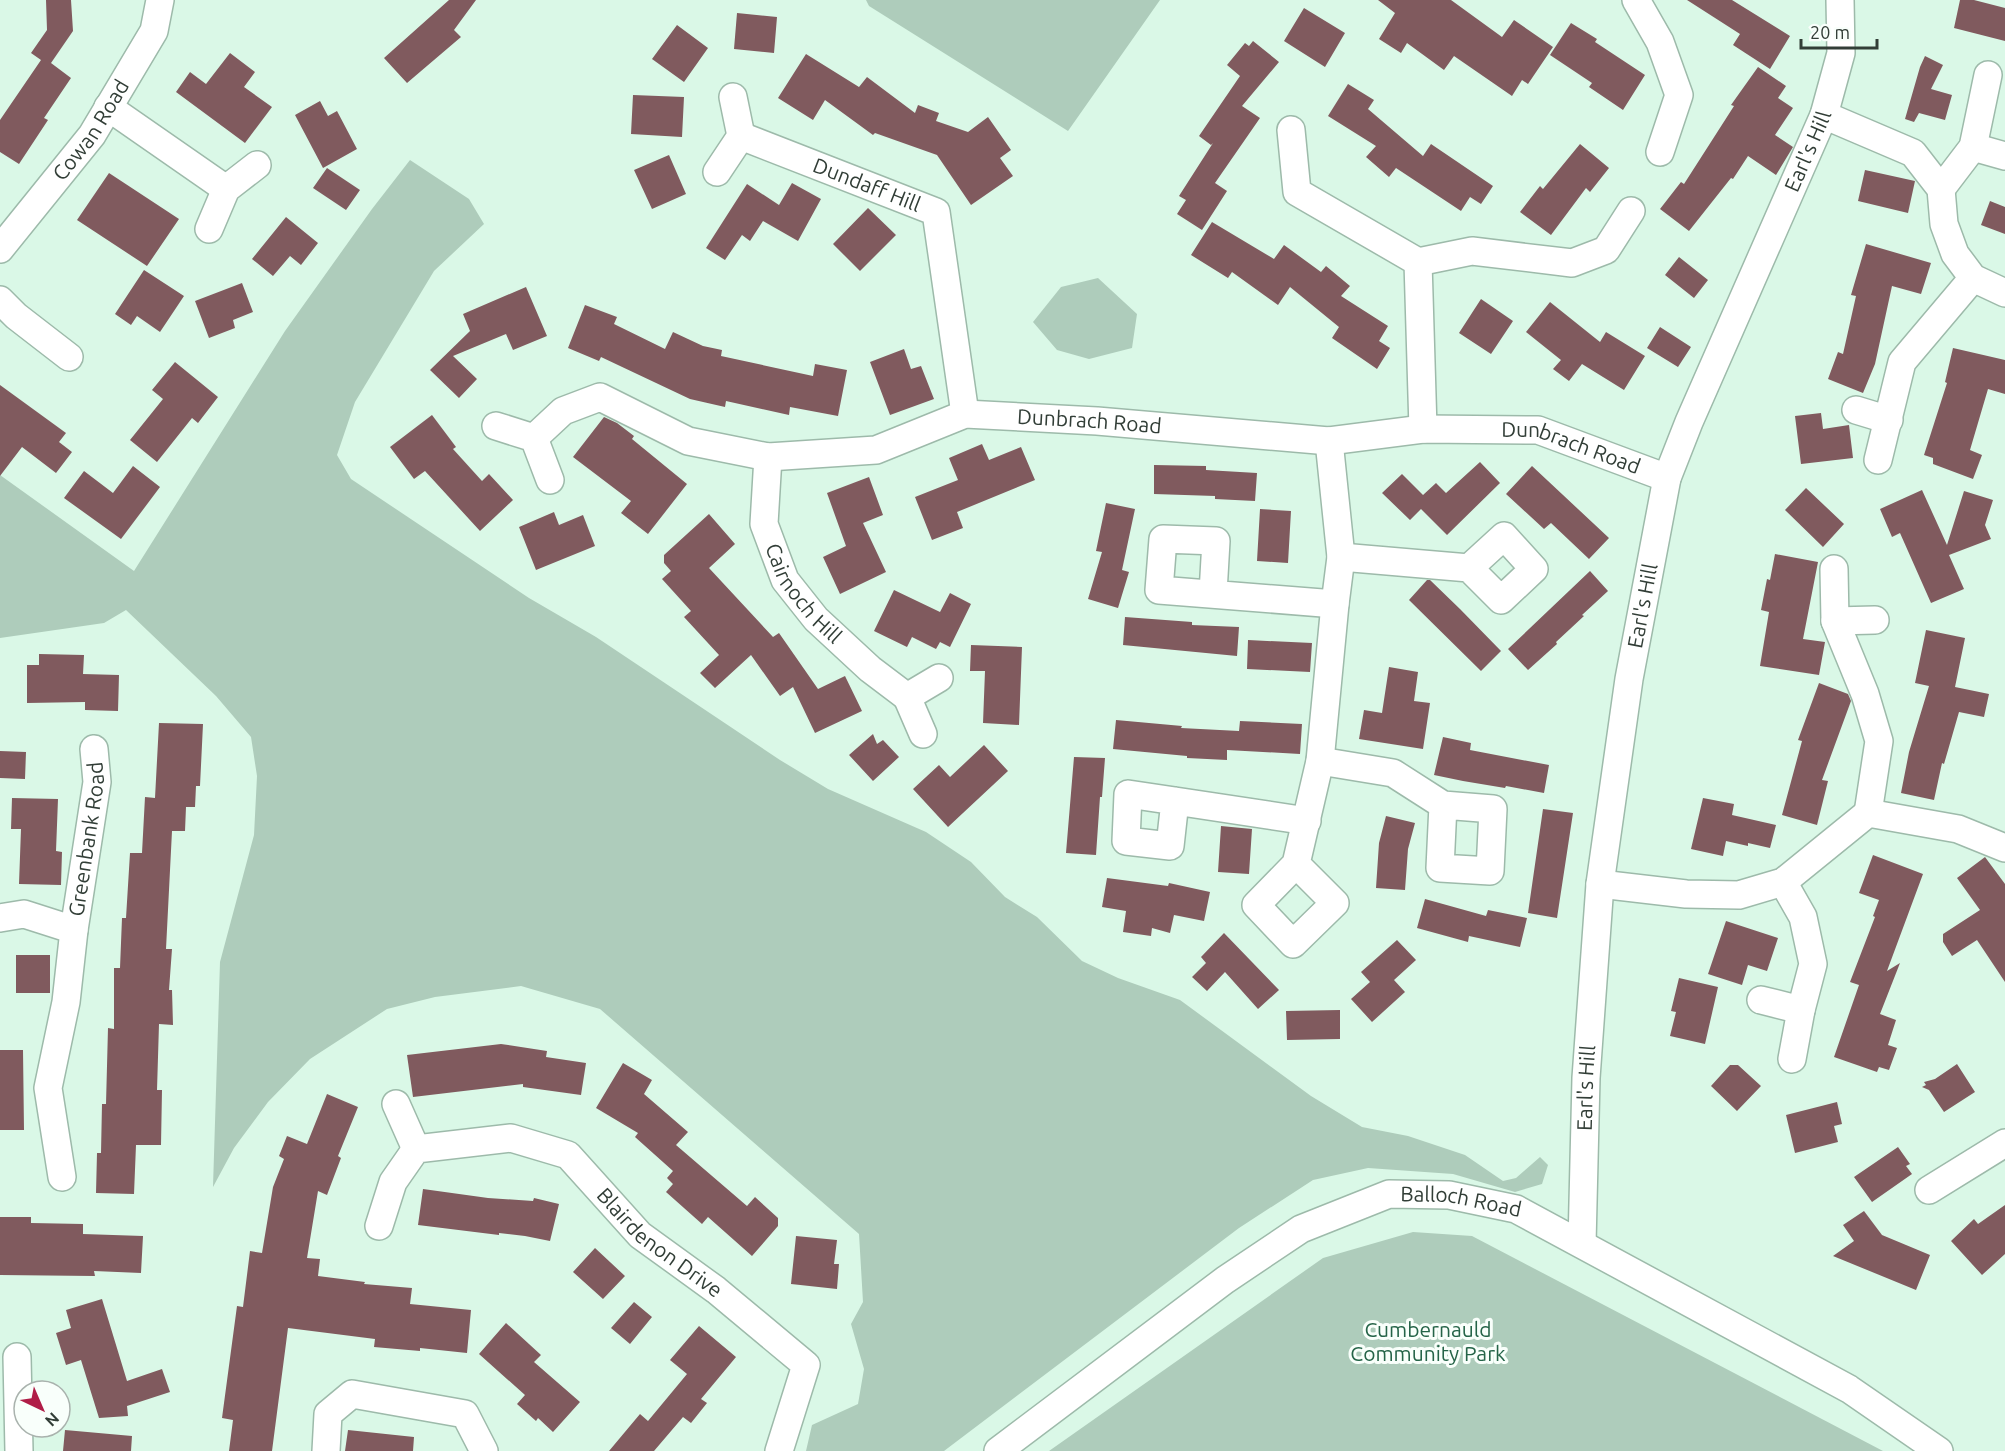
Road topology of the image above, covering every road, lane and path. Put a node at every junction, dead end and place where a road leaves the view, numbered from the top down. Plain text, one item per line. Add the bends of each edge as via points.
1 (160, 0) edge
2 (1636, 0) edge
3 (1840, 0) edge
4 (1988, 75) dead end
5 (733, 97) dead end
6 (108, 107) junction
7 (1824, 115) junction
8 (1291, 130) dead end
9 (741, 136) junction
10 (1973, 147) junction
11 (1660, 152) dead end
12 (2005, 156) edge
13 (257, 165) dead end
14 (717, 172) dead end
15 (226, 189) junction
16 (1941, 189) junction
17 (1631, 211) dead end
18 (209, 229) dead end
19 (0, 249) edge
20 (1418, 262) junction
21 (1973, 278) junction
22 (2005, 293) edge
23 (0, 300) edge
24 (69, 357) dead end
25 (1856, 411) dead end
26 (965, 414) junction
27 (1888, 420) junction
28 (496, 426) dead end
29 (1424, 429) junction
30 (534, 438) junction
31 (1329, 441) junction
32 (768, 457) junction
33 (1878, 460) dead end
34 (1667, 478) junction
35 (550, 480) dead end
36 (1341, 557) junction
37 (1469, 568) dead end
38 (1834, 569) dead end
39 (1213, 593) dead end
40 (1335, 604) junction
41 (1875, 620) dead end
42 (1835, 621) junction
43 (939, 678) dead end
44 (907, 697) junction
45 (923, 734) dead end
46 (94, 749) dead end
47 (1320, 761) junction
48 (1175, 801) dead end
49 (1443, 805) dead end
50 (1868, 813) junction
51 (1307, 821) junction
52 (2005, 848) edge
53 (1296, 864) dead end
54 (1783, 882) junction
55 (1600, 884) junction
56 (0, 918) edge
57 (74, 930) junction
58 (1761, 1000) dead end
59 (1801, 1010) junction
60 (1792, 1059) dead end
61 (396, 1104) dead end
62 (2005, 1143) edge
63 (416, 1149) junction
64 (62, 1177) dead end
65 (1929, 1190) dead end
66 (379, 1226) dead end
67 (1582, 1244) junction
68 (17, 1357) dead end
69 (19, 1451) edge
70 (326, 1451) edge
71 (484, 1451) edge
72 (779, 1451) edge
73 (998, 1451) edge
74 (1939, 1451) edge

1 - 6 street, Cowan Road via 154,31
2 - 11 street via 1660,42 1679,95
3 - 7 street, Earl's Hill via 1841,53
4 - 10 street
5 - 9 street
6 - 15 street
6 - 19 street, Cowan Road via 92,135
7 - 16 street via 1913,153
7 - 34 street, Earl's Hill
8 - 20 street via 1297,192
9 - 14 street
9 - 26 street, Dundaff Hill via 936,212
10 - 12 street
10 - 16 street
13 - 15 street
15 - 18 street
16 - 21 street via 1944,224 1955,254
17 - 20 street via 1606,250 1572,263 1472,251
20 - 29 street
21 - 22 street
21 - 27 street via 1902,362
23 - 24 street
25 - 27 street
26 - 31 street, Dunbrach Road
26 - 32 street, Dunbrach Road via 876,450
27 - 33 street
28 - 30 street
29 - 31 street, Dunbrach Road
29 - 34 street, Dunbrach Road via 1538,430
30 - 32 street, Dunbrach Road via 563,411 600,397 688,441
30 - 35 street
31 - 36 street
32 - 44 street, Cairnoch Hill via 765,524 786,580 816,619
34 - 55 street, Earl's Hill via 1629,679
36 - 37 street
36 - 40 street
38 - 42 street
39 - 40 street
40 - 47 street
41 - 42 street
42 - 50 street via 1865,694 1879,741
43 - 44 street
44 - 45 street, Cairnoch Hill
46 - 57 street, Greenbank Road via 97,782
47 - 49 street via 1393,773
47 - 51 street
48 - 51 street
50 - 52 street via 1958,829
50 - 54 street
51 - 53 street
54 - 55 street via 1739,895 1686,894
54 - 59 street via 1803,917 1813,964
55 - 67 street, Earl's Hill via 1586,1078
56 - 57 street, Greenbank Road via 24,914
57 - 64 street, Greenbank Road via 66,1002 48,1088
58 - 59 street
59 - 60 street
61 - 63 street
62 - 65 street
63 - 66 street via 393,1182
63 - 72 street, Blairdenon Drive via 511,1138 568,1155 640,1235 716,1290 806,1365
67 - 73 street, Balloch Road via 1516,1209 1449,1195 1389,1194 1301,1229 1225,1280
67 - 74 street, Balloch Road via 1849,1389
68 - 69 street
70 - 71 street via 328,1413 352,1394 465,1414

